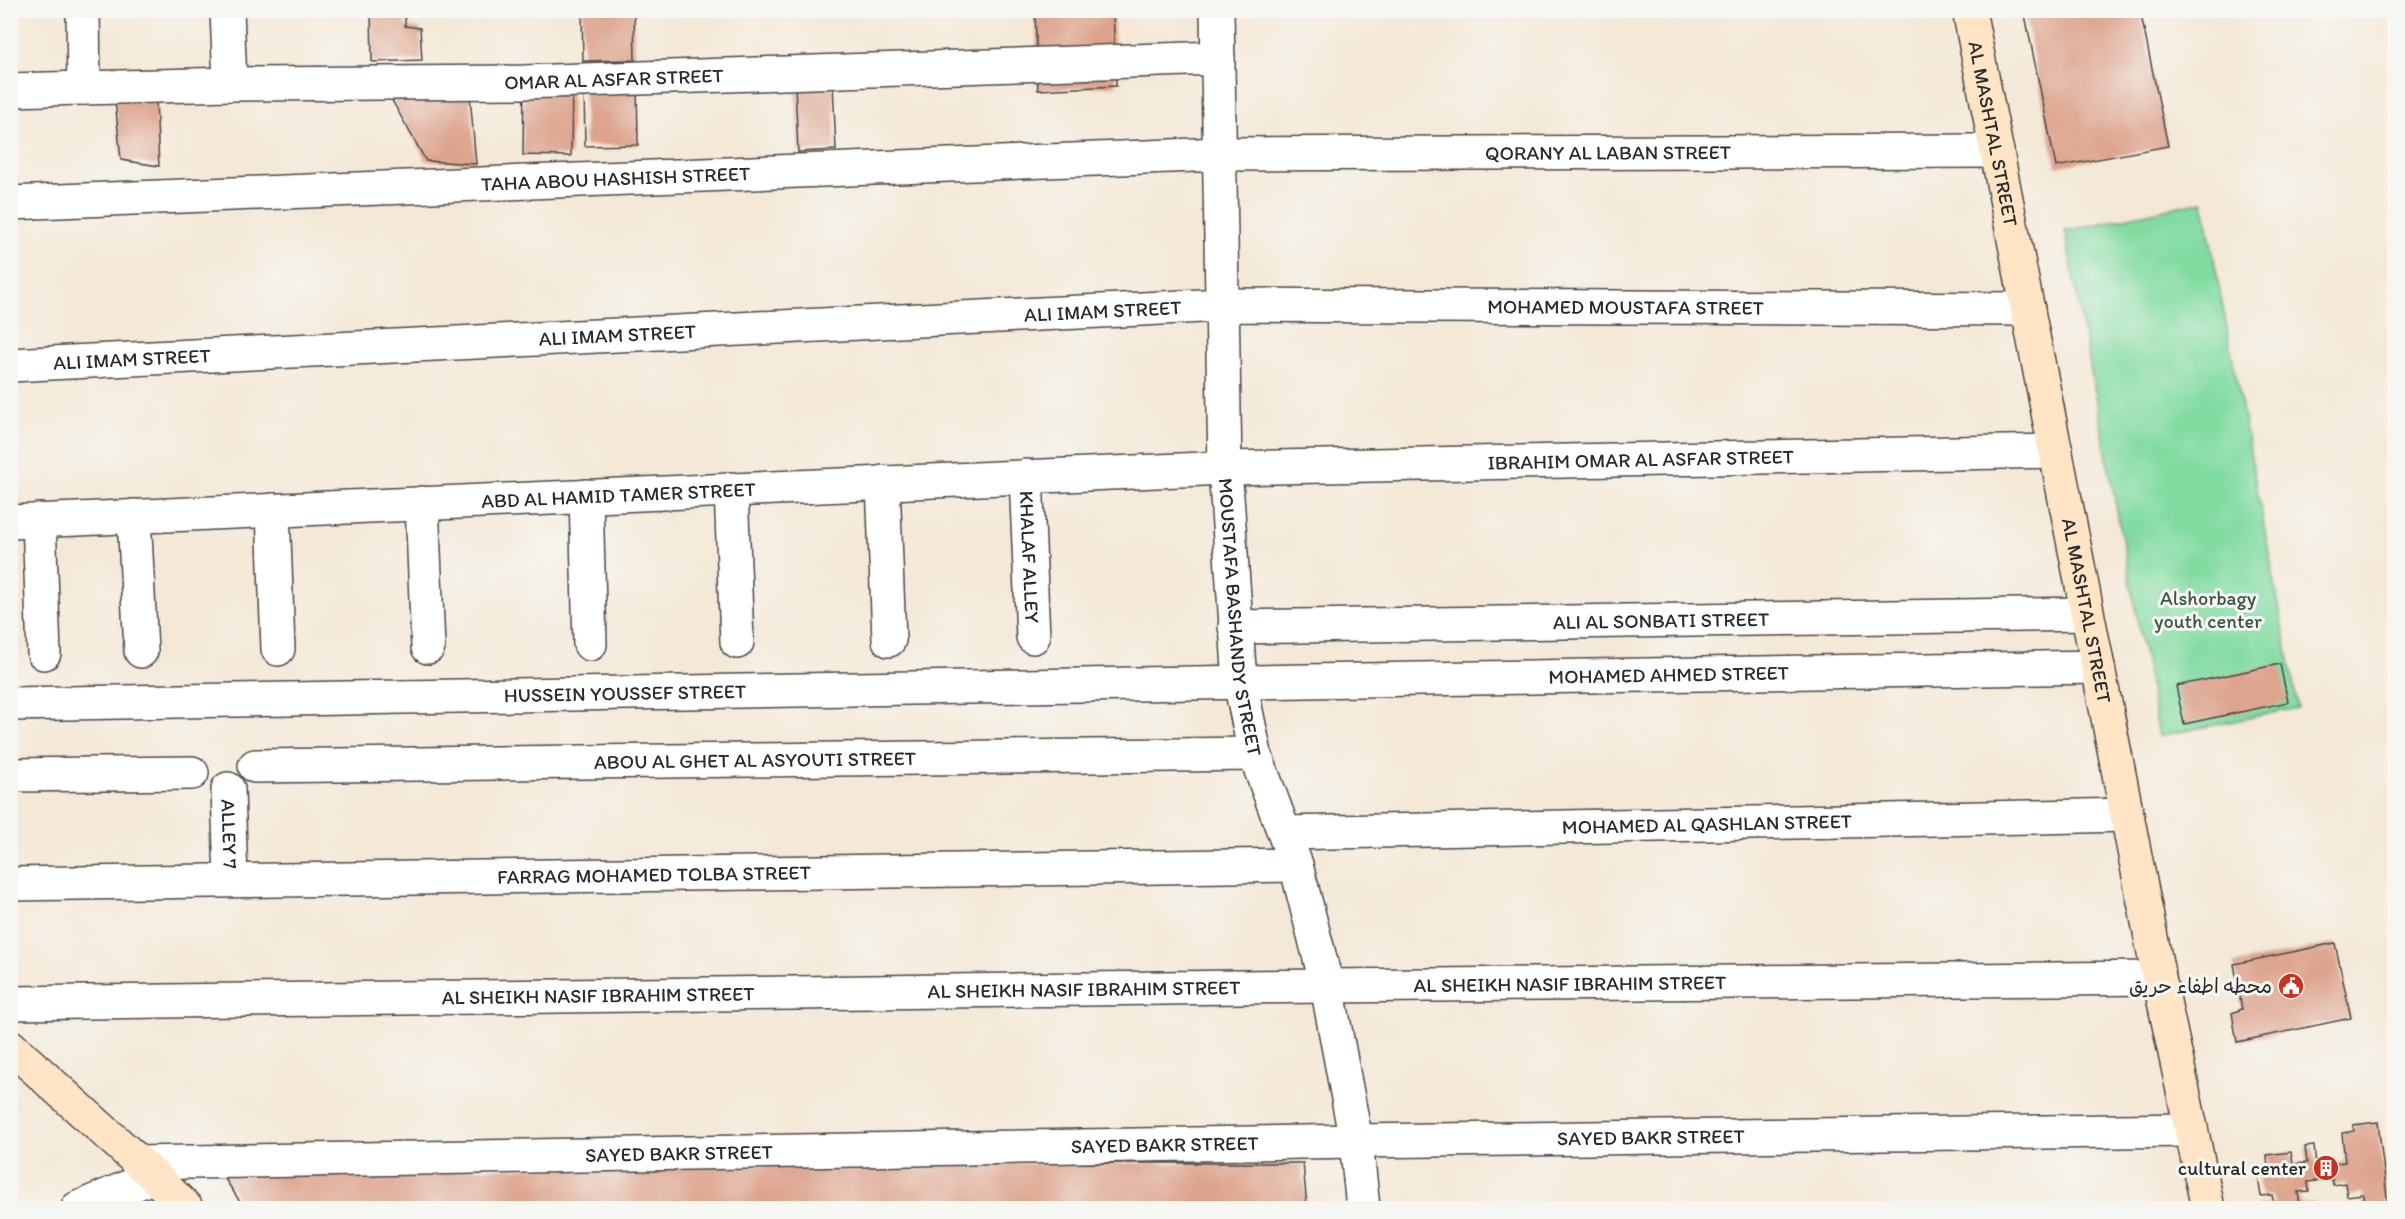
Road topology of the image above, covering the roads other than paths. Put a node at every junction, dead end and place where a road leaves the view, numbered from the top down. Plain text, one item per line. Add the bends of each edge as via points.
1 (83, 10) edge
2 (227, 10) edge
3 (1217, 10) edge
4 (1970, 10) edge
5 (1218, 58) junction
6 (230, 84) junction
7 (84, 88) junction
8 (10, 90) edge
9 (1997, 151) junction
10 (1220, 154) junction
11 (10, 203) edge
12 (1223, 306) junction
13 (2028, 309) junction
14 (10, 365) edge
15 (2056, 451) junction
16 (1226, 468) junction
17 (1026, 476) junction
18 (883, 482) junction
19 (731, 489) junction
20 (586, 496) junction
21 (422, 503) junction
22 (273, 510) junction
23 (134, 516) junction
24 (25, 521) edge
25 (2088, 614) junction
26 (1234, 627) junction
27 (1033, 637) dead end
28 (890, 640) dead end
29 (736, 642) dead end
30 (590, 644) dead end
31 (428, 647) dead end
32 (278, 649) dead end
33 (141, 651) dead end
34 (44, 653) dead end
35 (2098, 667) junction
36 (1239, 682) junction
37 (10, 704) edge
38 (1255, 754) junction
39 (255, 766) dead end
40 (192, 773) dead end
41 (10, 775) edge
42 (228, 789) dead end
43 (2127, 815) junction
44 (1285, 833) junction
45 (1296, 865) junction
46 (231, 880) junction
47 (10, 884) edge
48 (2159, 978) junction
49 (1327, 986) junction
50 (10, 1003) edge
51 (10, 1046) edge
52 (2191, 1130) junction
53 (1356, 1141) junction
54 (146, 1169) junction
55 (78, 1209) edge
56 (186, 1209) edge
57 (1363, 1209) edge
58 (2208, 1209) edge

1 - 7 street
2 - 6 street
3 - 5 street, MOUSTAFA BASHANDY STREET
4 - 9 street, AL MASHTAL STREET
5 - 6 street, OMAR AL ASFAR STREET via 524,82
5 - 10 street, MOUSTAFA BASHANDY STREET
6 - 7 street, OMAR AL ASFAR STREET
7 - 8 street, OMAR AL ASFAR STREET
9 - 10 street, QORANY AL LABAN STREET
9 - 13 street, AL MASHTAL STREET
10 - 11 street, TAHA ABOU HASHISH STREET
10 - 12 street, MOUSTAFA BASHANDY STREET
12 - 13 street, MOHAMED MOUSTAFA STREET
12 - 14 street, ALI IMAM STREET
12 - 16 street, MOUSTAFA BASHANDY STREET
13 - 15 street, AL MASHTAL STREET
15 - 16 street, IBRAHIM OMAR AL ASFAR STREET
15 - 25 street, AL MASHTAL STREET
16 - 17 street, ABD AL HAMID TAMER STREET
16 - 26 street, MOUSTAFA BASHANDY STREET
17 - 18 street, ABD AL HAMID TAMER STREET
17 - 27 street, KHALAF ALLEY
18 - 19 street, ABD AL HAMID TAMER STREET
18 - 28 street
19 - 20 street, ABD AL HAMID TAMER STREET
19 - 29 street
20 - 21 street, ABD AL HAMID TAMER STREET
20 - 30 street
21 - 22 street, ABD AL HAMID TAMER STREET
21 - 31 street
22 - 23 street, ABD AL HAMID TAMER STREET
22 - 32 street
23 - 24 street, ABD AL HAMID TAMER STREET
23 - 33 street
24 - 34 street
25 - 26 street, ALI AL SONBATI STREET
25 - 35 street, AL MASHTAL STREET
26 - 36 street, MOUSTAFA BASHANDY STREET
35 - 36 street, MOHAMED AHMED STREET
35 - 43 street, AL MASHTAL STREET
36 - 37 street, HUSSEIN YOUSSEF STREET
36 - 38 street, MOUSTAFA BASHANDY STREET
38 - 39 street, ABOU AL GHET AL ASYOUTI STREET
38 - 44 street, MOUSTAFA BASHANDY STREET
40 - 41 street
42 - 46 street, ALLEY 7
43 - 44 street, MOHAMED AL QASHLAN STREET
43 - 48 street, AL MASHTAL STREET
44 - 45 street, MOUSTAFA BASHANDY STREET
45 - 46 street, FARRAG MOHAMED TOLBA STREET
45 - 49 street, MOUSTAFA BASHANDY STREET
46 - 47 street, FARRAG MOHAMED TOLBA STREET
48 - 49 street, AL SHEIKH NASIF IBRAHIM STREET
48 - 52 street, AL MASHTAL STREET
49 - 50 street, AL SHEIKH NASIF IBRAHIM STREET
49 - 53 street, MOUSTAFA BASHANDY STREET
51 - 54 street
52 - 53 street, SAYED BAKR STREET
52 - 58 street, AL MASHTAL STREET
53 - 54 street, SAYED BAKR STREET
53 - 57 street, MOUSTAFA BASHANDY STREET
54 - 55 street
54 - 56 street

